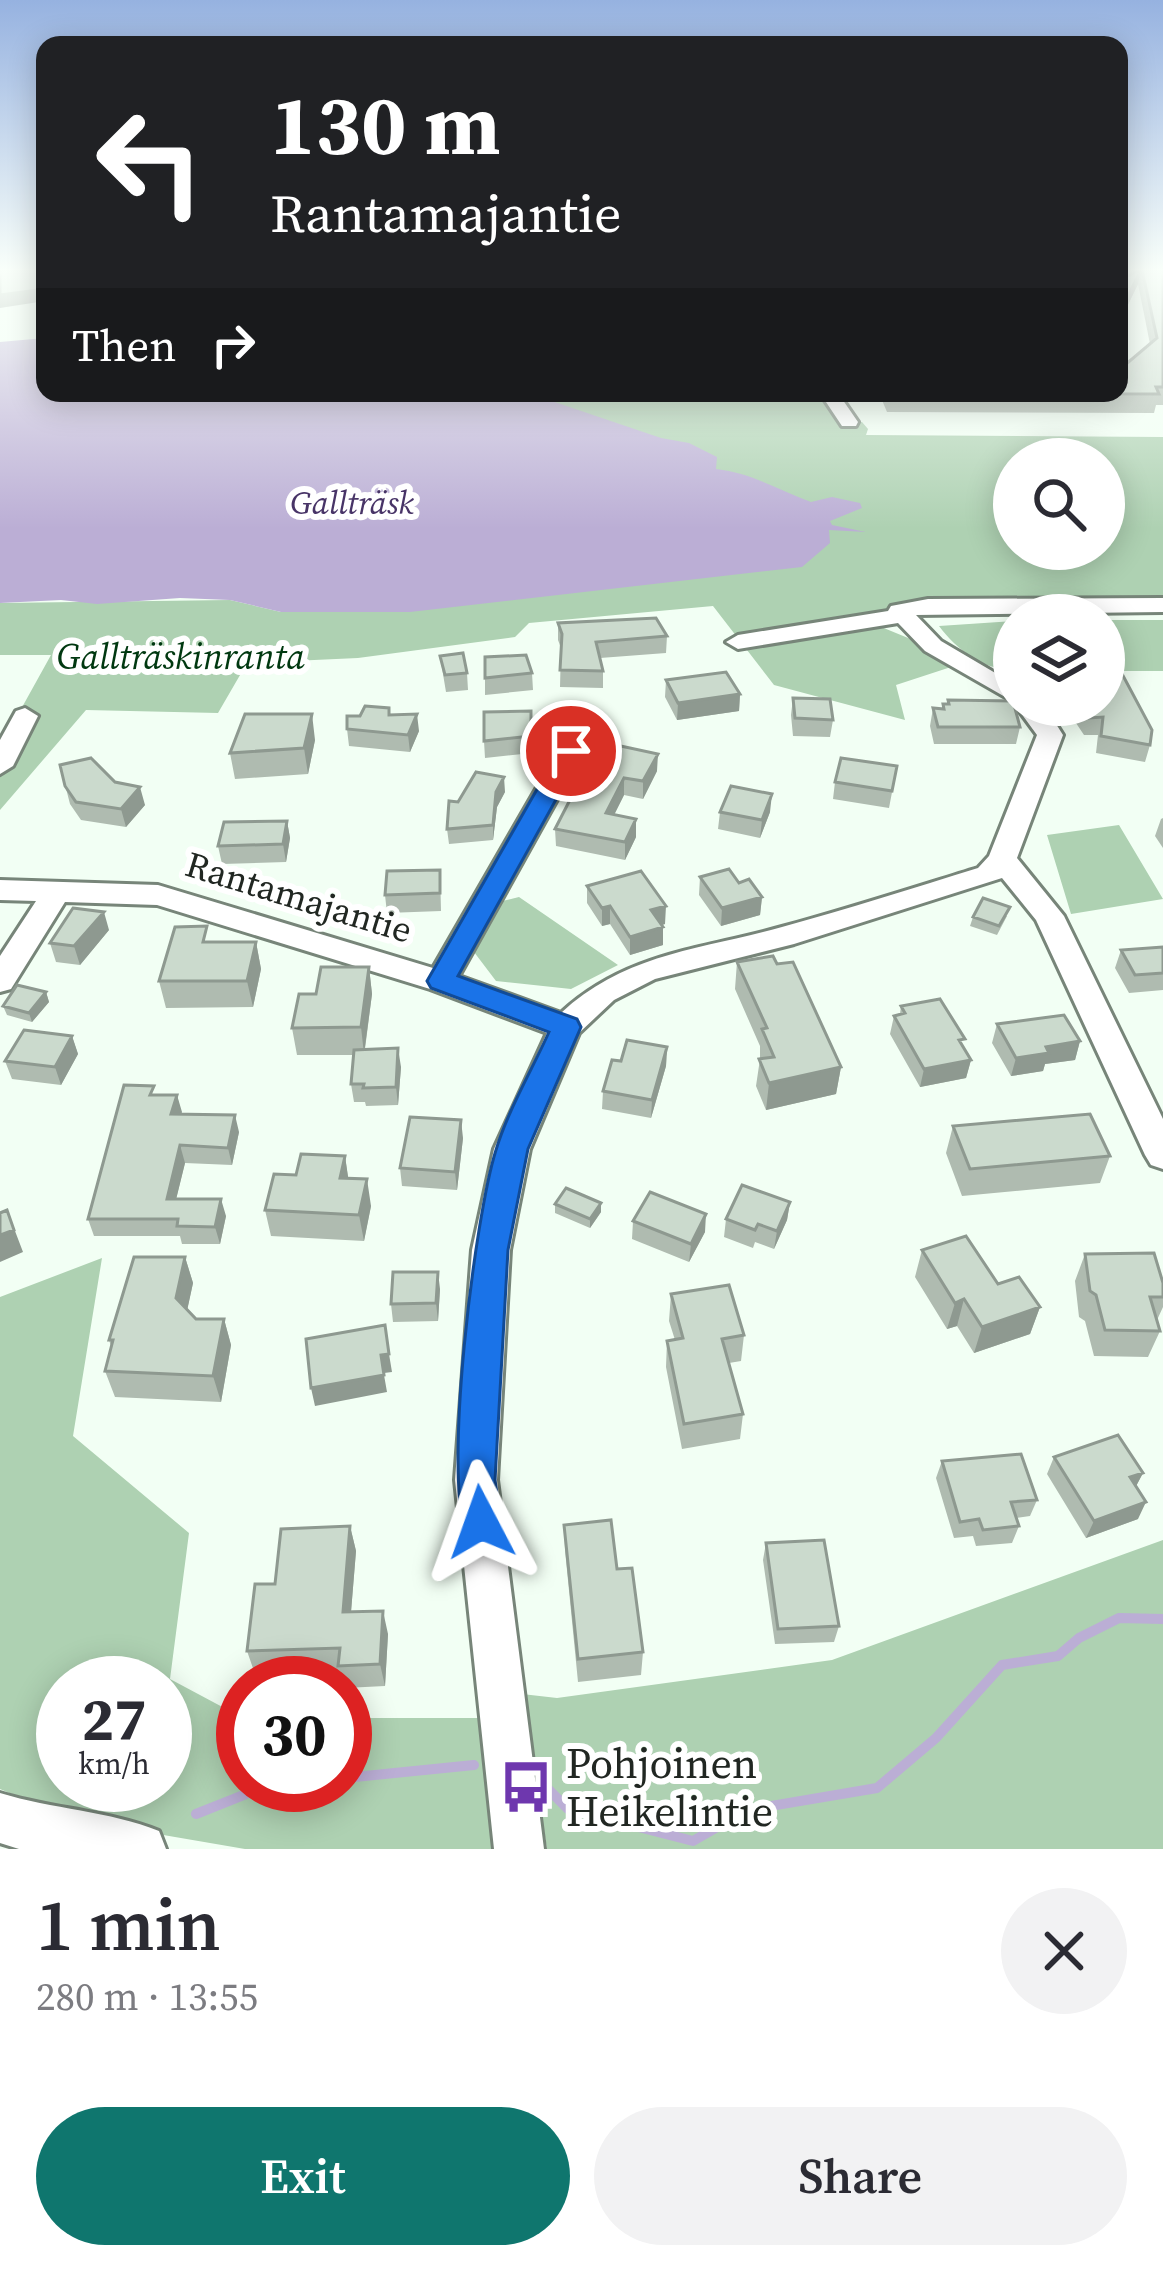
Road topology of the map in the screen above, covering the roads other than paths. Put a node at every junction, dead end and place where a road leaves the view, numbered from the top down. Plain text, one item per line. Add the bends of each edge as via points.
1 (835, 402) edge
2 (849, 422) dead end
3 (1163, 604) edge
4 (900, 614) junction
5 (738, 642) dead end
6 (993, 682) edge
7 (25, 716) dead end
8 (1046, 726) edge
9 (571, 751) dead end
10 (0, 766) edge
11 (1002, 859) junction
12 (0, 890) edge
13 (58, 890) junction
14 (0, 981) edge
15 (441, 981) junction
16 (566, 1027) junction
17 (1163, 1155) edge
18 (0, 1818) edge
19 (141, 1849) edge
20 (520, 1849) edge

1 - 2 street
3 - 4 street via 928,606
4 - 5 street
4 - 6 street via 933,646
7 - 10 street
8 - 11 street via 1050,735
9 - 15 street
11 - 16 street via 988,875 960,885 646,971 603,992
11 - 17 street via 1048,916
12 - 13 street, Rantamajantie
13 - 14 street
13 - 15 street, Rantamajantie via 158,895
15 - 16 street, Rantamajantie
16 - 20 street via 512,1149 491,1250 476,1480
18 - 19 street

